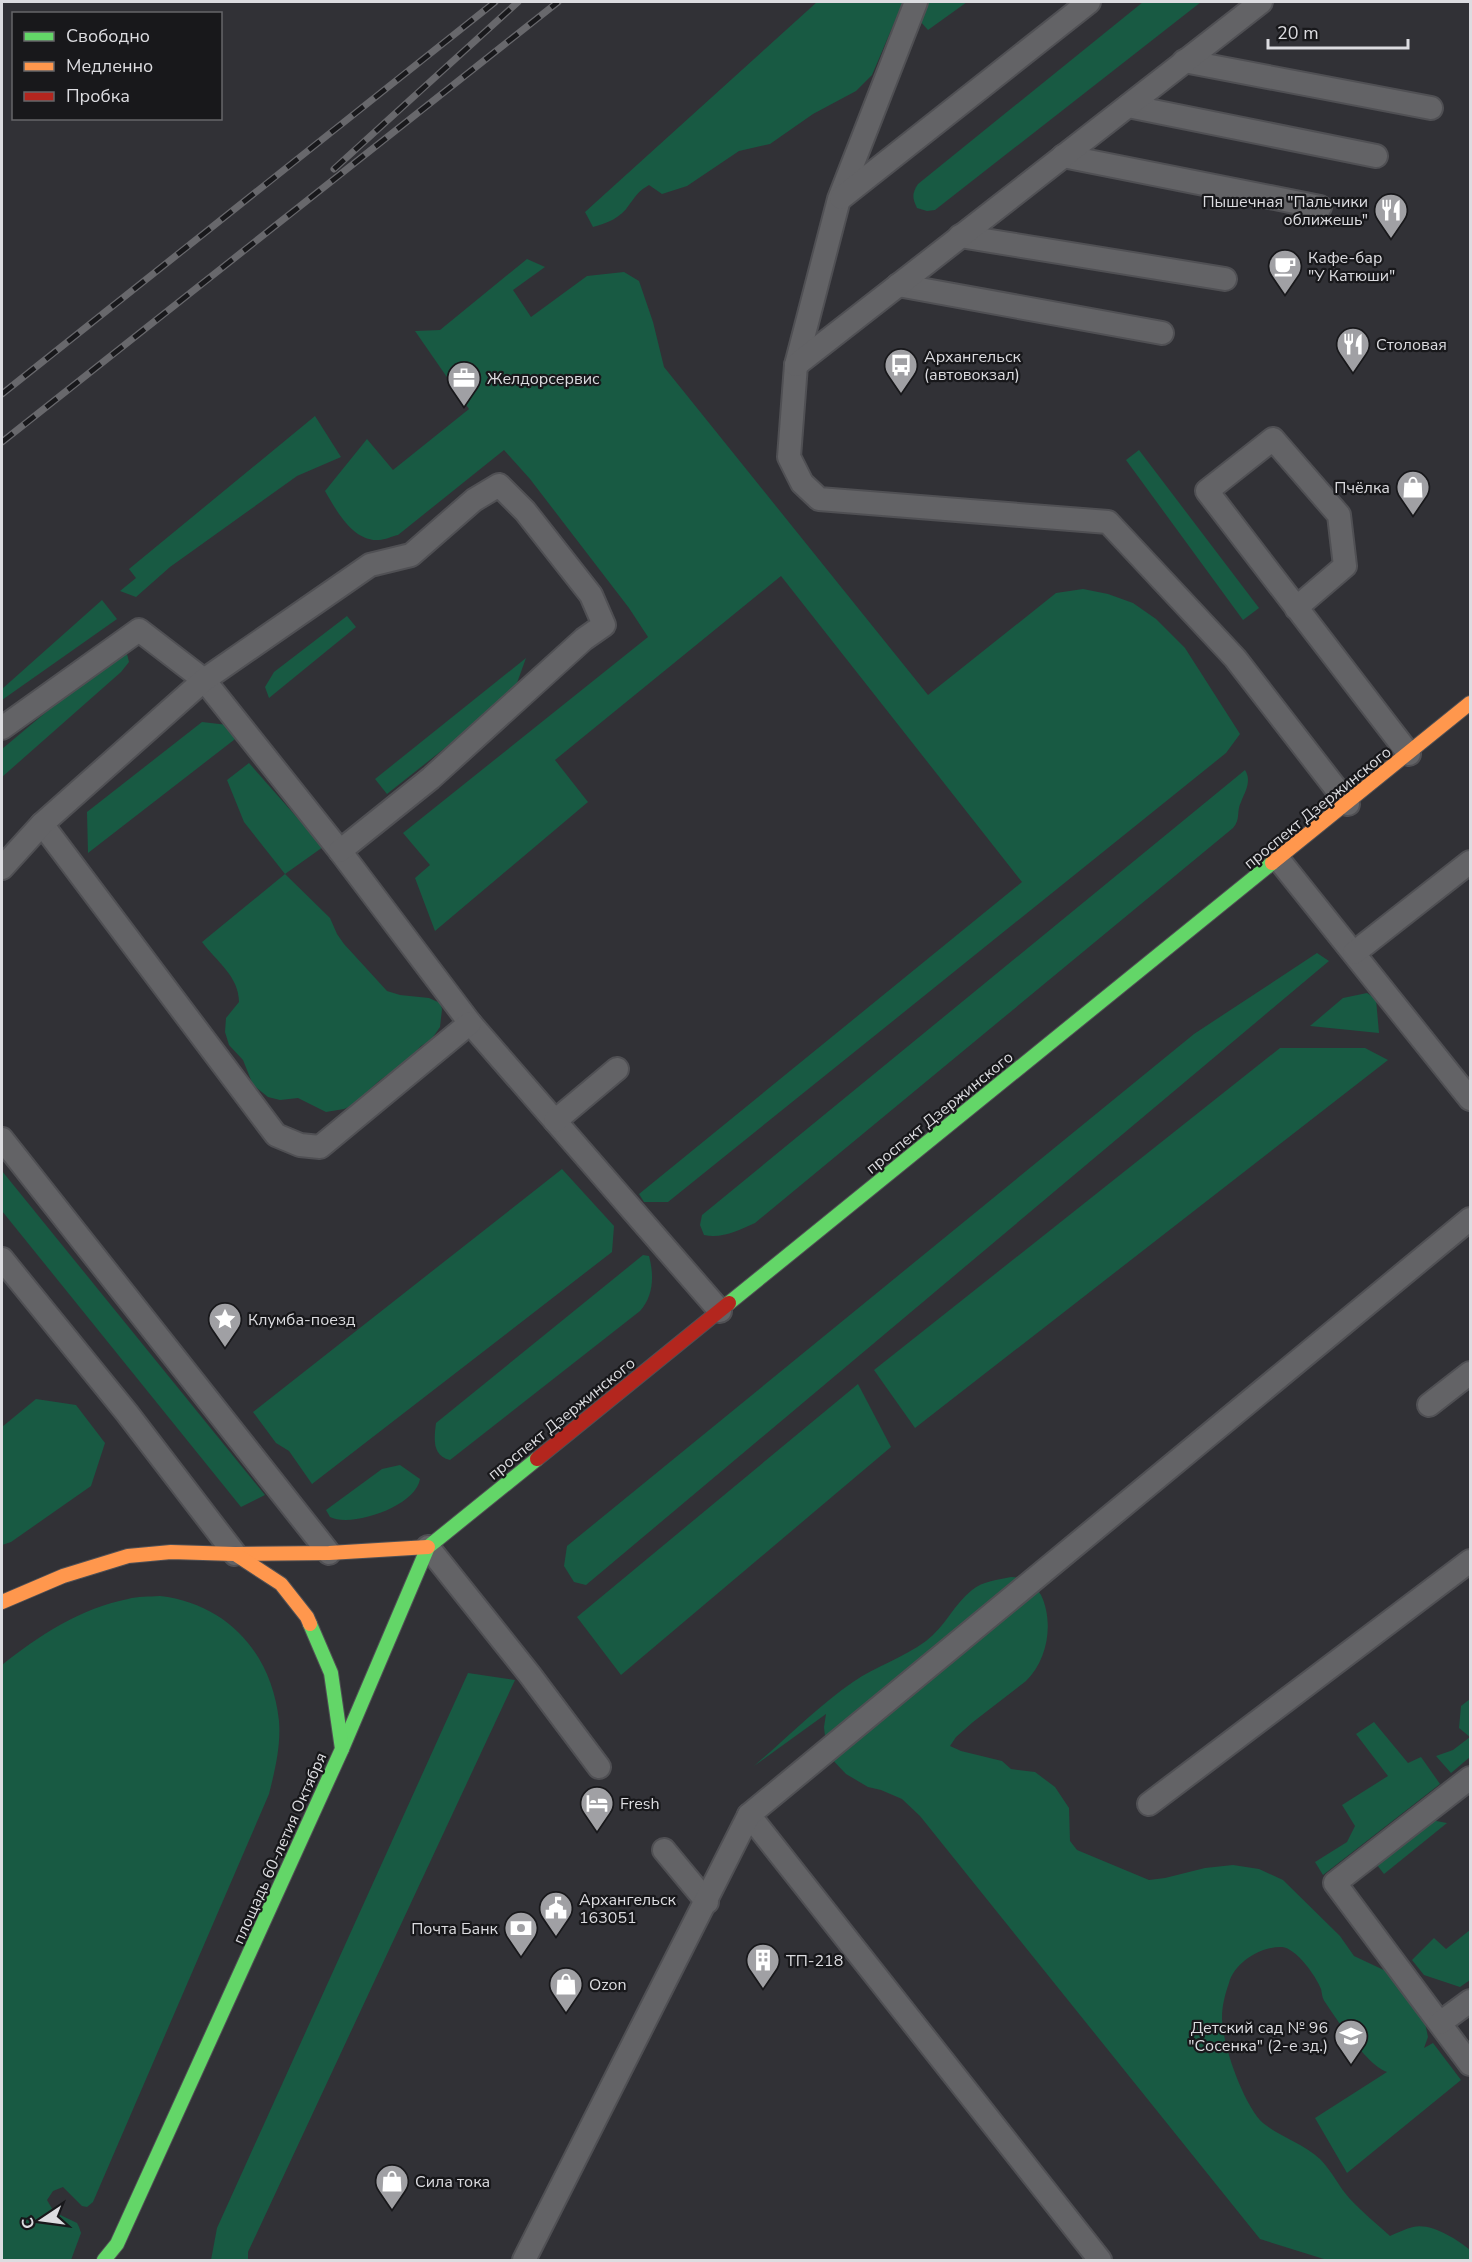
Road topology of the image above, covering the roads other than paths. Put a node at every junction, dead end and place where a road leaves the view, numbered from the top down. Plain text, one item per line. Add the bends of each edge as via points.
1 (916, 2) edge
2 (1089, 2) edge
3 (1261, 2) edge
4 (1184, 61) junction
5 (1128, 106) junction
6 (1431, 108) dead end
7 (1063, 156) junction
8 (1376, 156) dead end
9 (839, 200) junction
10 (1320, 207) dead end
11 (960, 236) junction
12 (1225, 279) dead end
13 (898, 285) junction
14 (1162, 333) dead end
15 (796, 365) junction
16 (1296, 608) junction
17 (204, 680) junction
18 (1470, 703) edge
19 (2, 728) edge
20 (1409, 754) junction
21 (1348, 804) junction
22 (42, 824) junction
23 (340, 851) junction
24 (1279, 860) junction
25 (1470, 862) edge
26 (2, 868) edge
27 (1354, 953) junction
28 (470, 1023) junction
29 (617, 1069) dead end
30 (1470, 1099) edge
31 (555, 1121) junction
32 (2, 1138) edge
33 (1470, 1219) edge
34 (2, 1259) edge
35 (720, 1311) junction
36 (1470, 1372) edge
37 (1430, 1405) dead end
38 (428, 1547) junction
39 (329, 1553) junction
40 (235, 1554) junction
41 (1470, 1561) edge
42 (2, 1602) edge
43 (342, 1749) junction
44 (599, 1767) dead end
45 (1470, 1778) edge
46 (1149, 1804) dead end
47 (749, 1815) junction
48 (664, 1850) dead end
49 (707, 1902) junction
50 (1470, 2001) edge
51 (1440, 2023) junction
52 (1470, 2064) edge
53 (117, 2244) junction
54 (104, 2260) edge
55 (116, 2260) edge
56 (524, 2260) edge
57 (1100, 2260) edge

1 - 9 lane
2 - 9 lane
3 - 4 lane
4 - 5 lane
4 - 6 lane
5 - 7 lane
5 - 8 lane
7 - 10 lane
7 - 11 lane
9 - 15 lane
11 - 12 lane
11 - 13 lane
13 - 14 lane
13 - 15 lane
15 - 21 lane via 789,457 802,483 819,499 1108,522 1235,658
16 - 16 lane via 1207,491 1273,439 1339,515 1345,566
16 - 20 lane
17 - 19 lane via 139,630
17 - 22 lane
17 - 23 lane
17 - 23 lane via 370,565 411,555 474,500 499,485 525,510 591,595 604,625 431,778
18 - 20 main road, проспект Дзержинского
20 - 21 main road, проспект Дзержинского
21 - 24 main road, проспект Дзержинского
22 - 26 lane
22 - 28 lane via 276,1135 320,1148
23 - 28 lane
24 - 27 lane
24 - 35 main road, проспект Дзержинского
25 - 27 lane
27 - 30 lane
28 - 31 lane
29 - 31 lane
31 - 35 lane
32 - 39 lane
33 - 47 lane
34 - 40 lane
35 - 38 main road, проспект Дзержинского
36 - 37 lane
38 - 39 main road
38 - 43 main road
38 - 44 lane
39 - 40 main road
40 - 42 main road via 171,1552 128,1556 63,1575
40 - 43 main road, площадь 60-летия Октября via 281,1584 306,1617 331,1673
41 - 46 lane
43 - 53 main road, площадь 60-летия Октября
45 - 51 lane via 1335,1882
47 - 49 lane
47 - 57 lane
48 - 49 lane
49 - 56 lane
50 - 51 lane
51 - 52 lane
53 - 54 main road, площадь 60-летия Октября
53 - 55 main road

